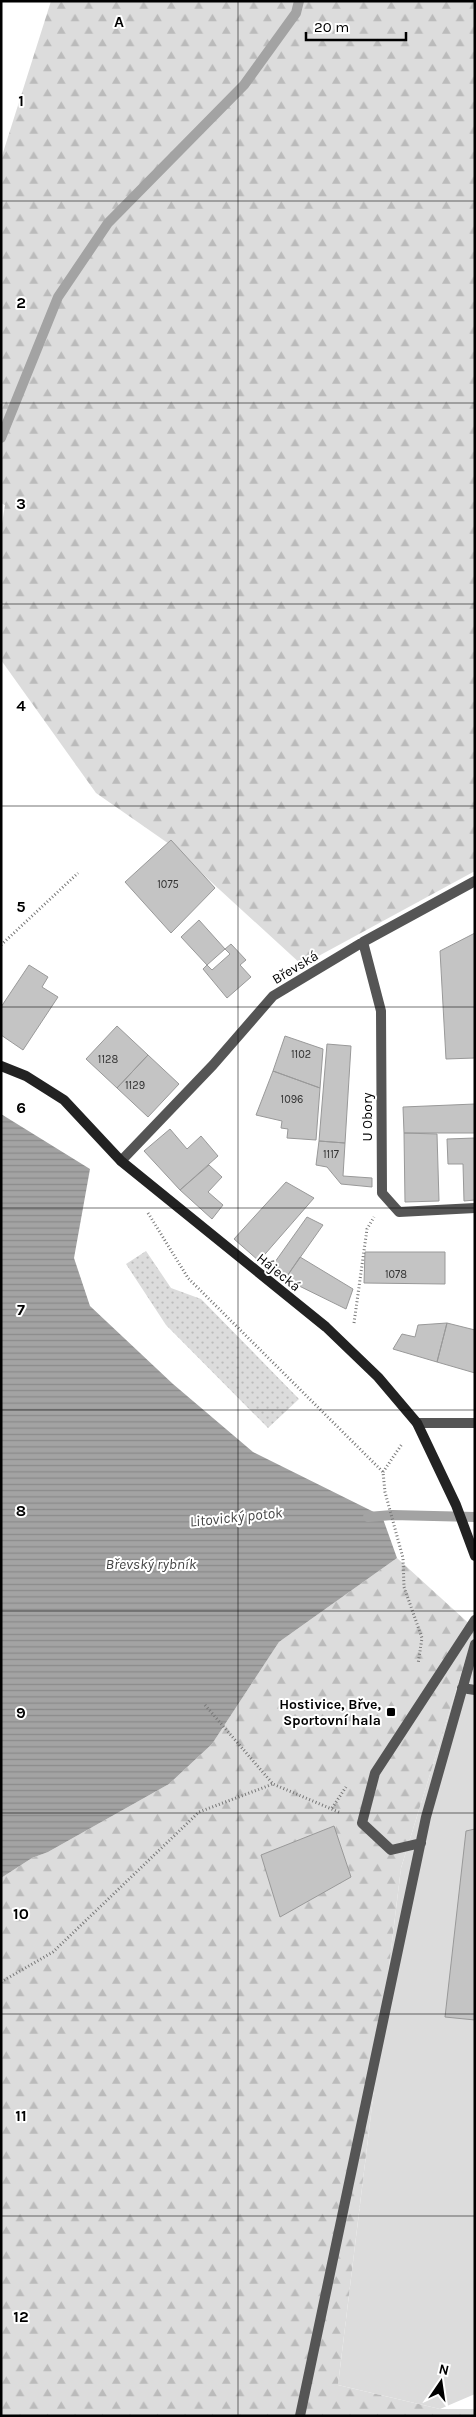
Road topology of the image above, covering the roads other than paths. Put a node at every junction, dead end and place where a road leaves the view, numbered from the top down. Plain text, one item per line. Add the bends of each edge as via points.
1 (475, 881) edge
2 (363, 942) junction
3 (1, 1066) edge
4 (121, 1161) junction
5 (475, 1208) edge
6 (417, 1423) junction
7 (475, 1423) edge
8 (475, 1556) edge
9 (475, 1620) edge
10 (475, 1644) edge
11 (462, 1688) junction
12 (475, 1690) edge
13 (421, 1843) junction
14 (300, 2416) edge

1 - 2 street, Břevská
2 - 4 street, Břevská via 274,996
2 - 5 street, U Obory via 381,1011 382,1194 399,1212
3 - 4 street, Hájecká via 26,1076 64,1100
4 - 6 street, Hájecká via 326,1327 378,1377
6 - 7 street
6 - 8 street, Hájecká via 456,1505
9 - 13 street via 374,1773 362,1823 391,1850
10 - 11 street
11 - 12 street
11 - 13 street
13 - 14 street

